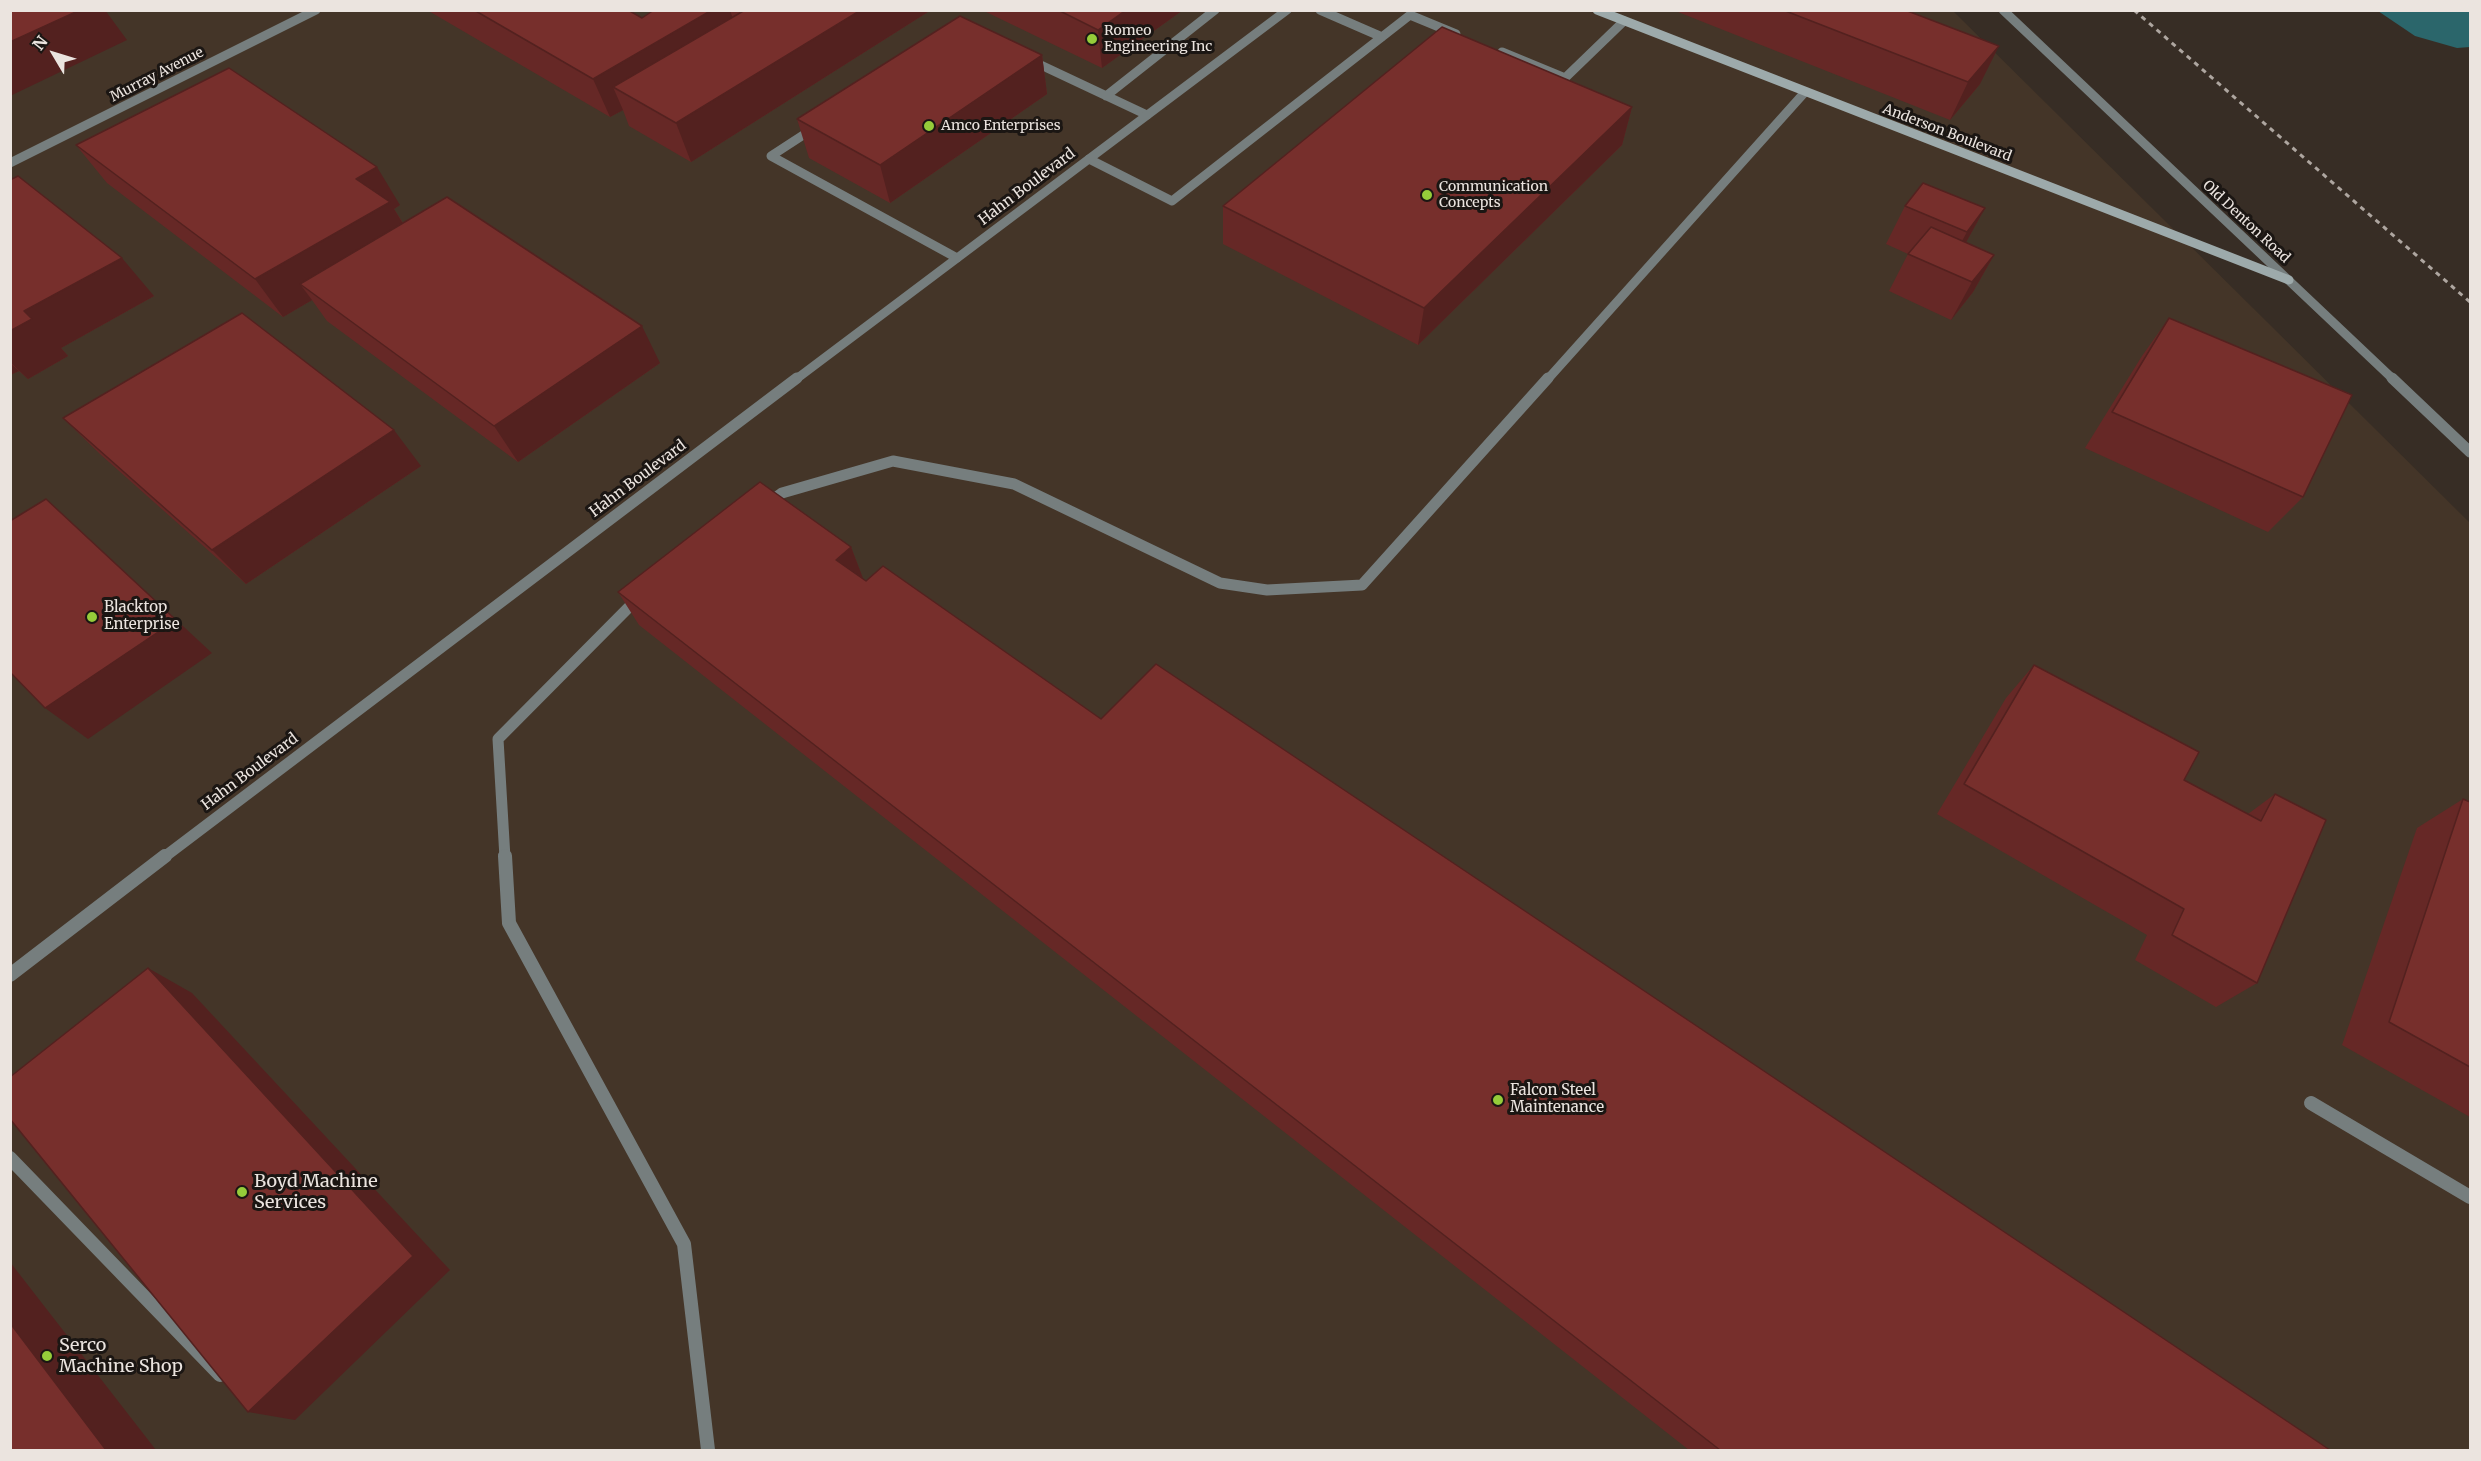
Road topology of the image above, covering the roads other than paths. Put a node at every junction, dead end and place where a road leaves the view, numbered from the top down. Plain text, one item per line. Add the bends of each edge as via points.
1 (1215, 10) edge
2 (1287, 10) edge
3 (1320, 10) edge
4 (1597, 10) edge
5 (2003, 10) edge
6 (310, 12) edge
7 (1624, 21) junction
8 (1382, 37) junction
9 (1465, 38) edge
10 (1487, 46) edge
11 (1019, 54) edge
12 (1804, 93) junction
13 (1106, 96) junction
14 (1147, 115) junction
15 (820, 124) edge
16 (1089, 159) junction
17 (10, 163) edge
18 (957, 258) junction
19 (2289, 280) junction
20 (2470, 452) edge
21 (753, 514) edge
22 (647, 590) edge
23 (10, 975) edge
24 (2311, 1103) dead end
25 (10, 1158) edge
26 (2470, 1197) edge
27 (228, 1383) edge
28 (708, 1450) edge

1 - 13 street
2 - 14 street, Hahn Boulevard
3 - 8 street
4 - 7 street, Anderson Boulevard
5 - 19 street, Old Denton Road
6 - 17 street, Murray Avenue
7 - 10 street via 1565,78
7 - 12 street, Anderson Boulevard
8 - 9 street via 1410,15
8 - 16 street via 1172,201
11 - 13 street
12 - 19 street, Anderson Boulevard
12 - 21 street via 1362,585 1267,590 1220,583 1014,484 893,461 782,493
13 - 14 street
14 - 16 street, Hahn Boulevard
15 - 18 street via 771,156
16 - 18 street, Hahn Boulevard
18 - 23 street, Hahn Boulevard
19 - 20 street, Old Denton Road
22 - 28 street via 628,604 498,739 509,923 684,1244
24 - 26 street
25 - 27 street

